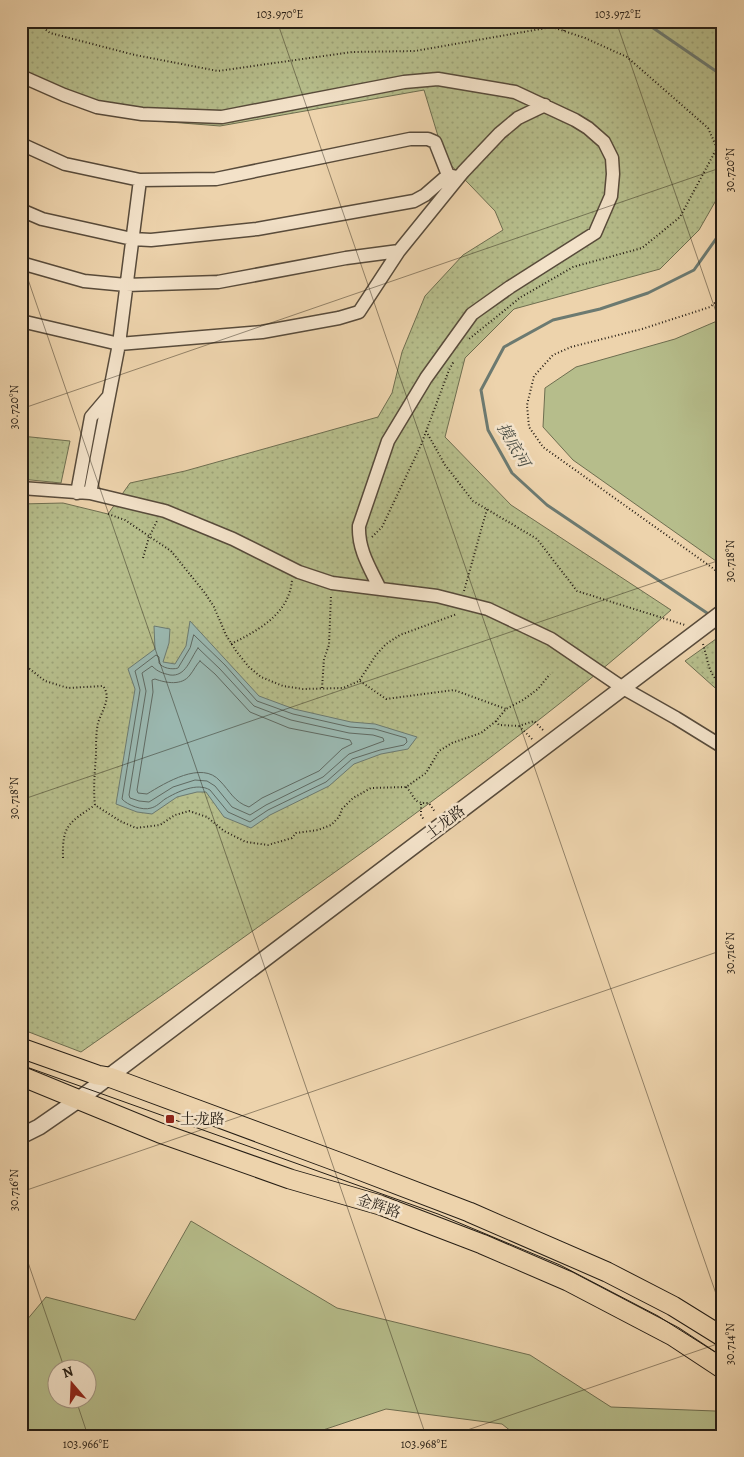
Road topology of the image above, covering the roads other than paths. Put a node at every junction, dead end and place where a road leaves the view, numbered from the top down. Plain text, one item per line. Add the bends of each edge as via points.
1 (21, 76) edge
2 (545, 105) junction
3 (21, 144) edge
4 (454, 177) junction
5 (140, 180) junction
6 (21, 210) edge
7 (132, 239) junction
8 (399, 251) junction
9 (21, 263) edge
10 (126, 285) junction
11 (21, 321) edge
12 (118, 344) junction
13 (108, 397) junction
14 (21, 488) edge
15 (76, 492) junction
16 (90, 493) junction
17 (380, 589) junction
18 (723, 612) edge
19 (622, 688) junction
20 (723, 746) edge
21 (21, 1048) edge
22 (21, 1076) edge
23 (109, 1078) junction
24 (78, 1100) junction
25 (21, 1136) edge
26 (723, 1337) edge
27 (723, 1369) edge

1 - 2 street via 97,107 142,114 222,117 404,82 438,79 515,92
2 - 4 street via 518,118
2 - 17 street via 588,128 604,142 612,158 611,196 595,233 472,314 426,378 388,441 359,533 364,556
3 - 5 street via 65,164
4 - 5 street via 435,142 410,139 216,179
4 - 7 street via 441,180 414,201 257,229 151,240
4 - 8 street
5 - 7 street
6 - 7 street via 42,219
7 - 10 street
8 - 10 street via 218,282
8 - 12 street via 359,312 262,332
9 - 10 street via 84,281
10 - 12 street
11 - 12 street
12 - 13 street
13 - 15 street via 91,417
13 - 16 street
14 - 15 street
15 - 16 street
16 - 17 street via 160,510 233,538 293,569 332,583
17 - 19 street via 437,596 488,609 551,639
18 - 19 street, 土龙路
19 - 20 street
19 - 23 street, 土龙路
21 - 23 main road, 金辉路
22 - 24 main road, 金辉路
23 - 24 street, 土龙路
23 - 26 main road, 金辉路 via 477,1216 607,1272
24 - 25 street, 土龙路 via 39,1128
24 - 27 main road, 金辉路 via 160,1133 290,1179 380,1205 482,1244 568,1281 673,1336

